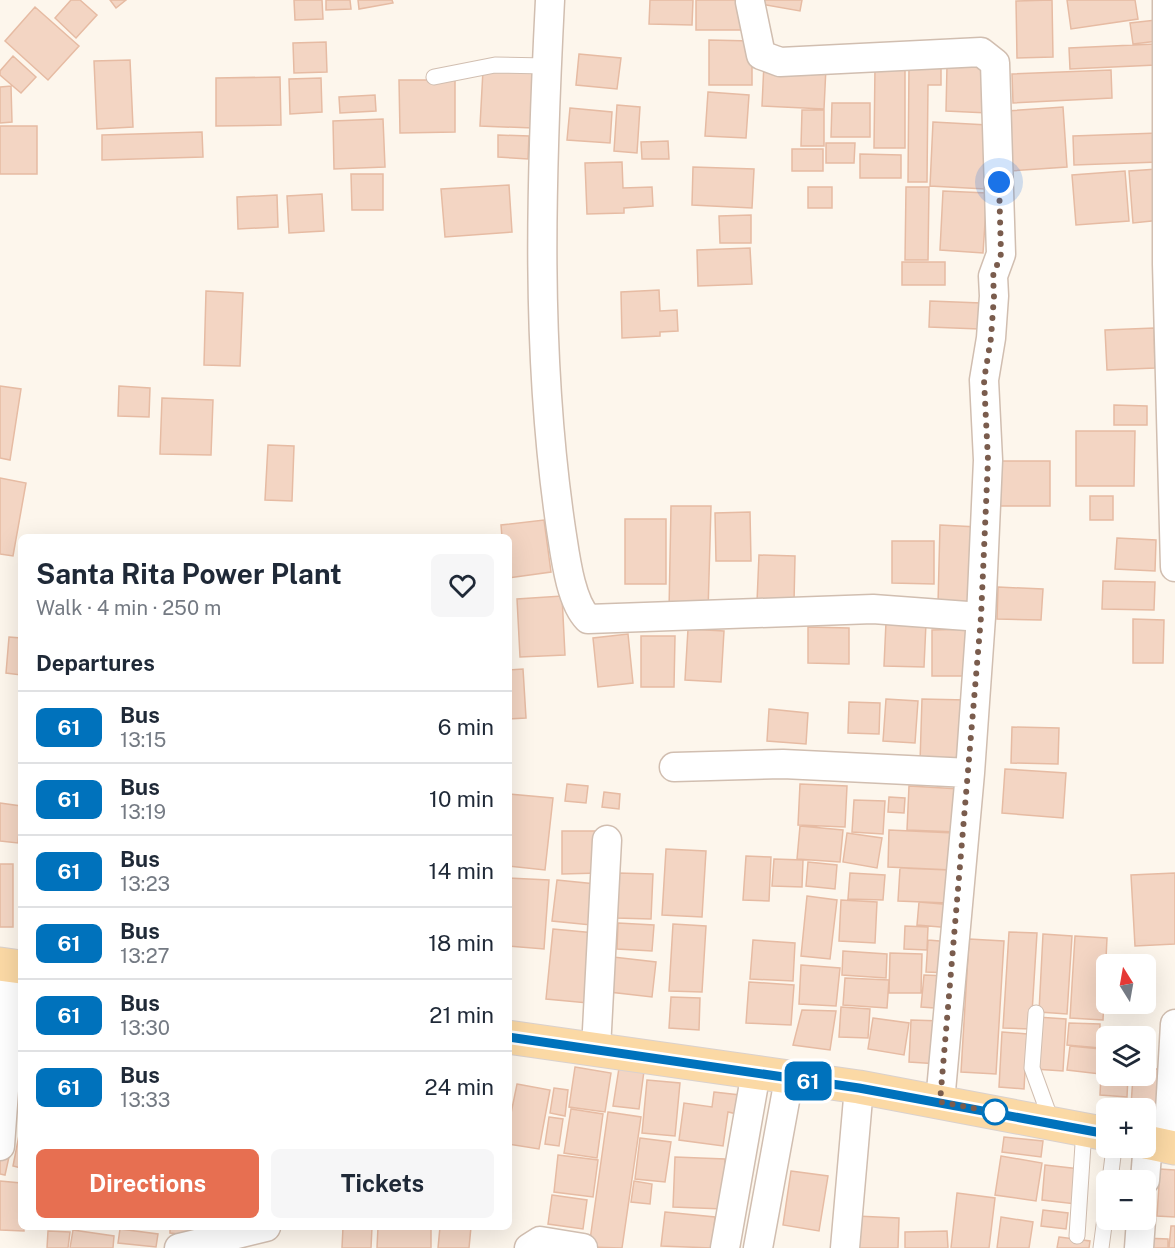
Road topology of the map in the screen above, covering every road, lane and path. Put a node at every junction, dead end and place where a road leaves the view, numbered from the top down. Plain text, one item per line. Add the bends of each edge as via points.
1 (550, 0) edge
2 (1167, 0) edge
3 (750, 2) dead end
4 (547, 66) junction
5 (434, 77) dead end
6 (1172, 225) edge
7 (1174, 534) edge
8 (1175, 567) edge
9 (981, 617) junction
10 (674, 767) dead end
11 (970, 773) junction
12 (607, 840) dead end
13 (11, 966) edge
14 (1036, 1013) dead end
15 (1175, 1024) edge
16 (512, 1038) edge
17 (596, 1049) junction
18 (756, 1072) junction
19 (789, 1079) junction
20 (859, 1088) junction
21 (940, 1102) junction
22 (1052, 1123) junction
23 (1095, 1132) edge
24 (1159, 1145) edge
25 (0, 1146) edge
26 (1149, 1170) edge
27 (254, 1230) edge
28 (1103, 1230) edge
29 (1140, 1230) edge
30 (1077, 1236) dead end
31 (179, 1248) edge
32 (529, 1248) edge
33 (583, 1248) edge
34 (725, 1248) edge
35 (758, 1248) edge
36 (845, 1248) edge
37 (1101, 1248) edge
38 (1139, 1248) edge

1 - 4 street
2 - 6 street
3 - 9 street via 761,55 780,62 981,52 995,63 1001,254 993,276 991,338 984,380 988,460
4 - 5 lane via 495,65
4 - 9 street via 543,323 555,488 565,555 581,612 588,619 873,609
6 - 7 street
7 - 8 street
9 - 11 street
10 - 11 street via 783,764
11 - 21 street
12 - 17 street
13 - 25 street
14 - 22 lane via 1032,1068
15 - 24 street
16 - 17 main road
17 - 18 main road
18 - 19 main road
18 - 34 street
19 - 20 main road
19 - 35 street
20 - 21 main road
20 - 36 street
21 - 22 main road
22 - 23 main road
23 - 30 lane
24 - 26 street
27 - 31 street
28 - 37 lane
29 - 38 street
32 - 33 street via 540,1241

